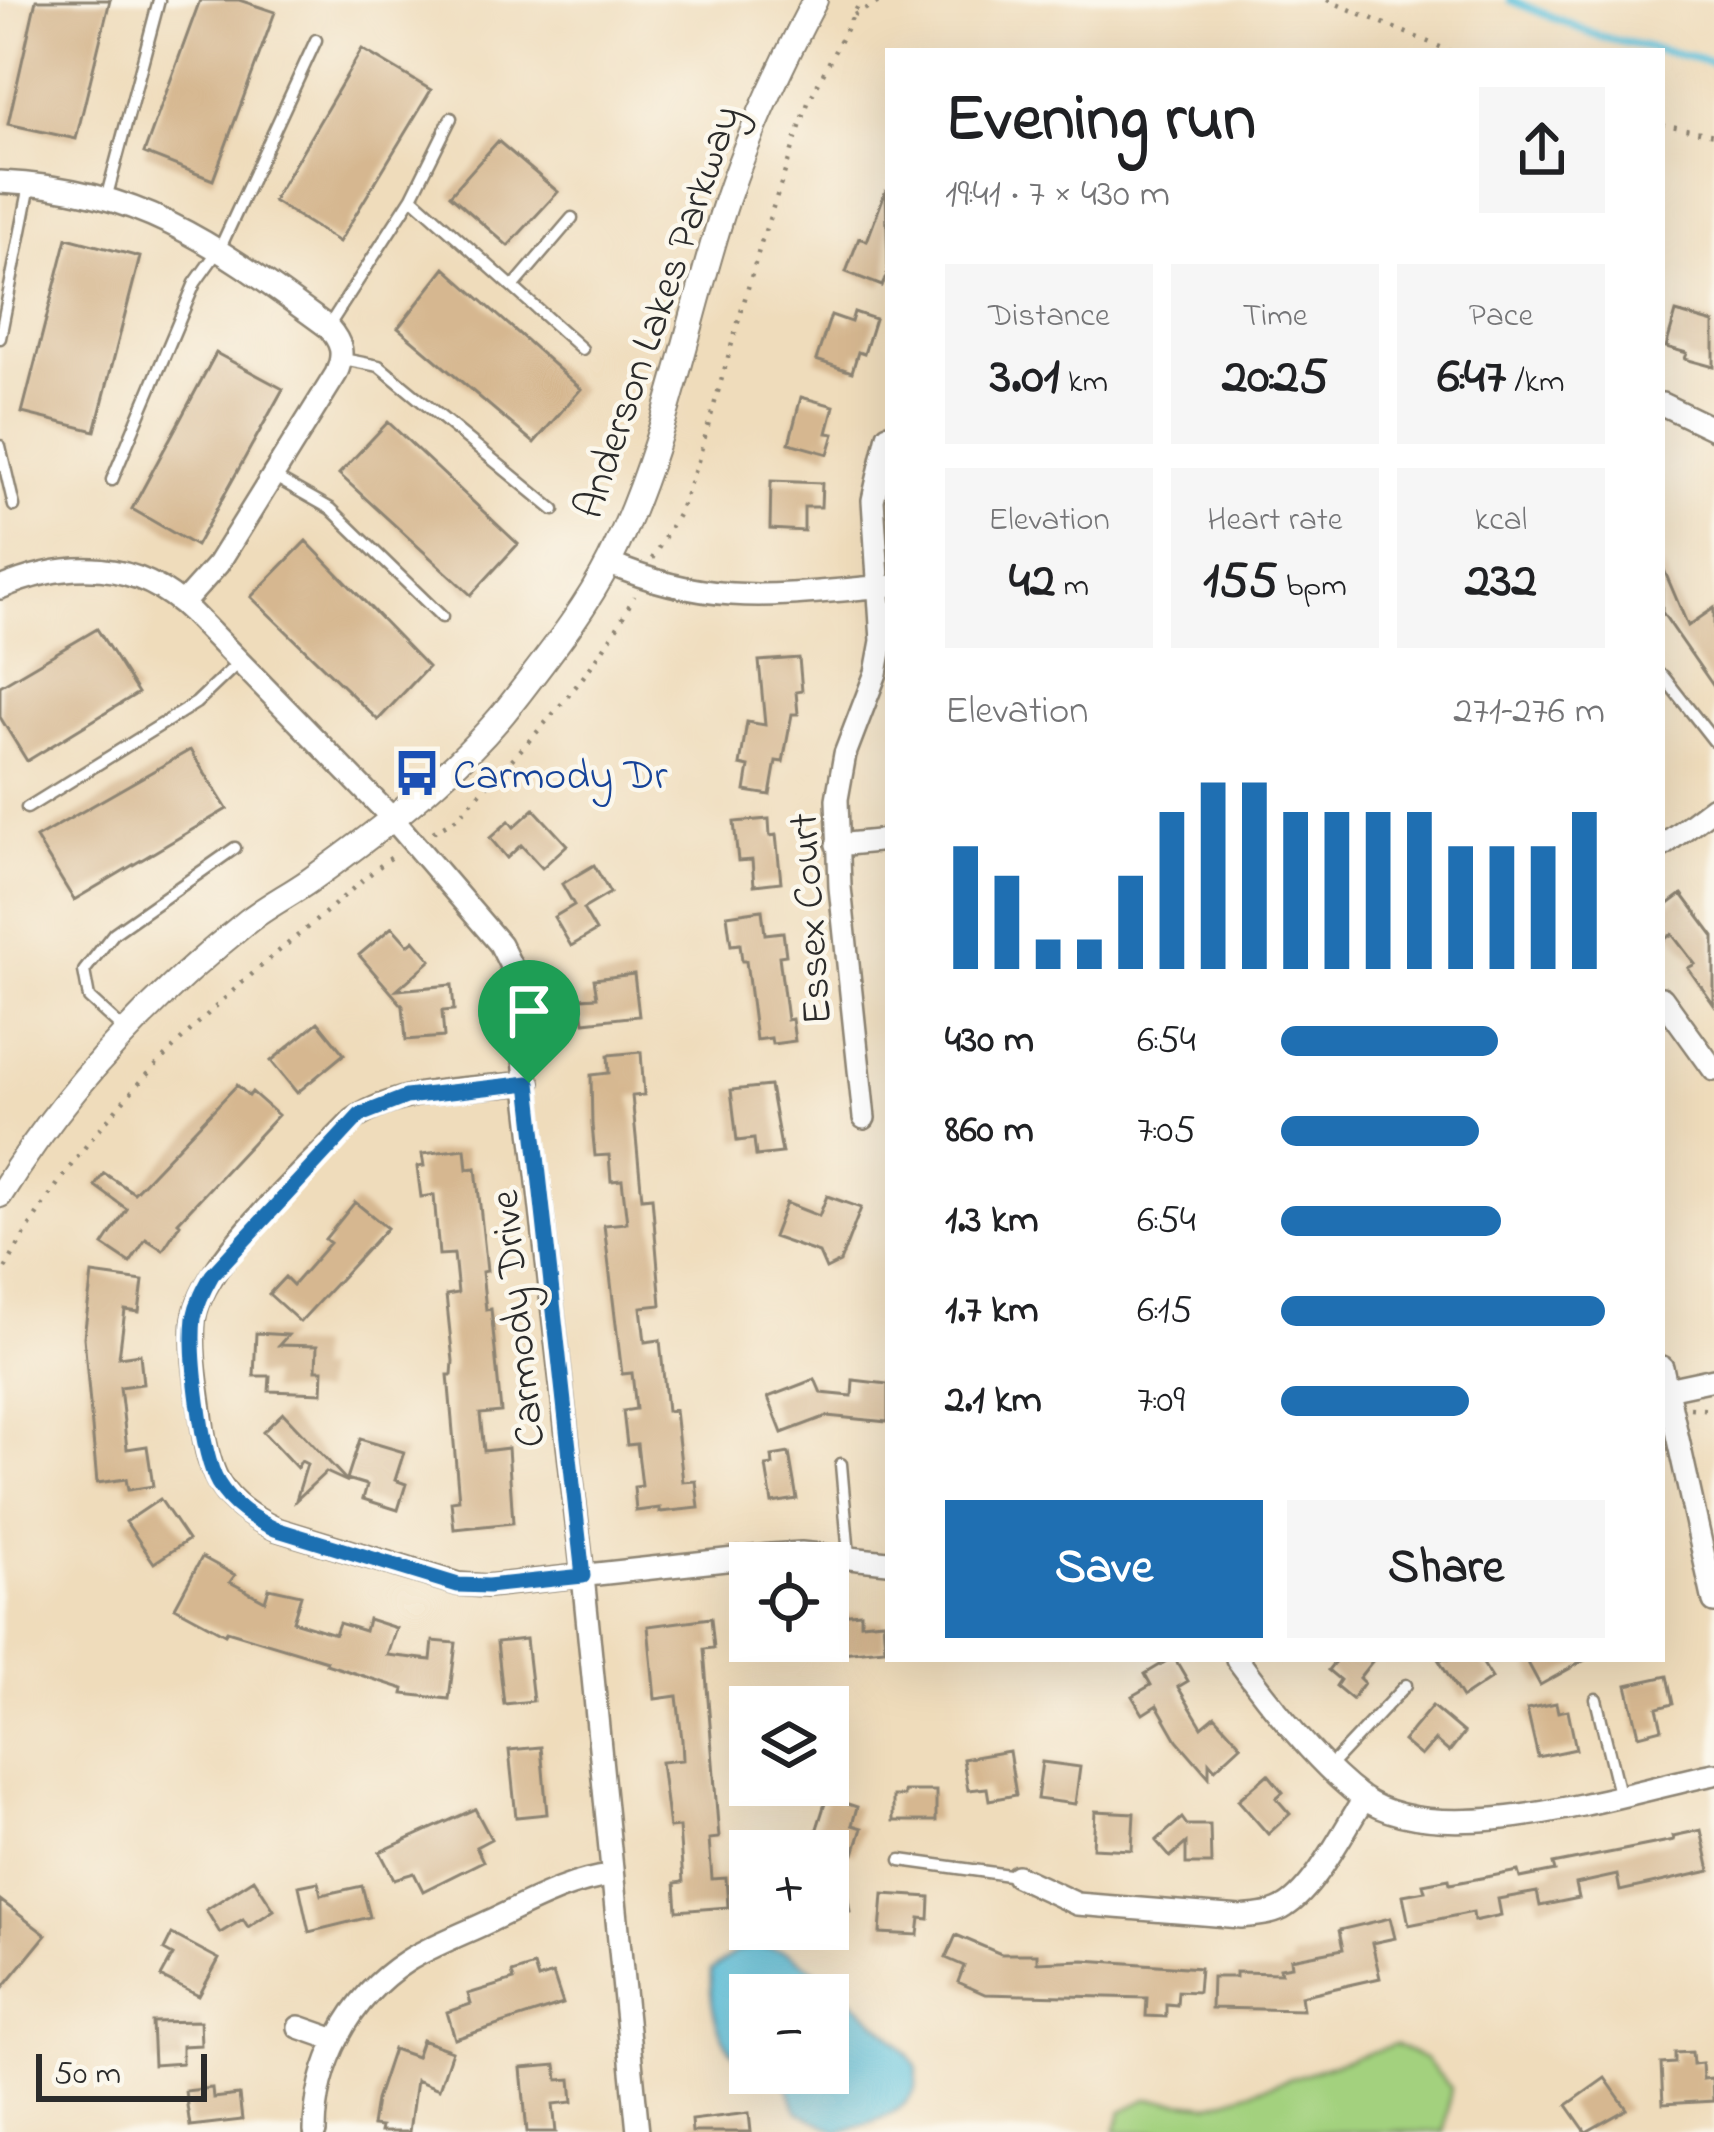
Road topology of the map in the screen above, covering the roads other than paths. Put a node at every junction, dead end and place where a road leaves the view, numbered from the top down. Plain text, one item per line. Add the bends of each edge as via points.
1 (159, 0) edge
2 (815, 0) edge
3 (316, 40) dead end
4 (451, 118) dead end
5 (0, 182) edge
6 (30, 184) junction
7 (412, 197) junction
8 (106, 200) junction
9 (572, 218) dead end
10 (220, 248) junction
11 (513, 286) junction
12 (328, 327) junction
13 (0, 338) edge
14 (582, 349) dead end
15 (344, 359) junction
16 (1665, 405) edge
17 (1714, 429) edge
18 (0, 446) edge
19 (885, 448) edge
20 (273, 476) junction
21 (112, 480) dead end
22 (14, 506) dead end
23 (554, 510) dead end
24 (608, 563) junction
25 (883, 586) edge
26 (0, 588) edge
27 (182, 604) junction
28 (442, 617) dead end
29 (238, 663) junction
30 (1665, 679) edge
31 (1714, 741) edge
32 (1714, 807) edge
33 (27, 808) dead end
34 (392, 818) junction
35 (885, 840) edge
36 (837, 845) junction
37 (1665, 845) edge
38 (235, 848) dead end
39 (1665, 1002) edge
40 (126, 1032) junction
41 (1714, 1070) edge
42 (529, 1083) junction
43 (864, 1118) dead end
44 (0, 1195) edge
45 (1665, 1378) edge
46 (1714, 1379) edge
47 (841, 1464) dead end
48 (848, 1542) edge
49 (729, 1559) edge
50 (849, 1559) edge
51 (885, 1562) edge
52 (583, 1576) junction
53 (1714, 1602) edge
54 (1240, 1662) edge
55 (1406, 1685) dead end
56 (1596, 1699) dead end
57 (1329, 1767) junction
58 (1714, 1774) edge
59 (1619, 1794) junction
60 (1364, 1799) junction
61 (901, 1860) dead end
62 (610, 1876) junction
63 (1017, 1876) joint
64 (298, 2027) dead end
65 (336, 2040) junction
66 (315, 2132) edge
67 (638, 2132) edge

1 - 8 lane
2 - 24 street, Anderson Lakes Parkway via 728,198 665,423
3 - 10 lane
4 - 7 lane
5 - 6 street
6 - 8 street
6 - 13 lane
7 - 11 lane
7 - 12 lane
8 - 10 street
9 - 11 lane
10 - 12 street
10 - 21 lane via 195,283
11 - 14 lane
12 - 15 street
15 - 20 street
15 - 23 lane via 379,366
16 - 17 street
18 - 22 lane
19 - 25 street, Essex Court via 873,500
20 - 27 street via 218,564
20 - 28 lane via 332,509
24 - 25 street via 724,596
24 - 34 street, Anderson Lakes Parkway via 514,701
25 - 36 street, Essex Court via 882,641 845,754
26 - 27 street, Carmody Drive via 54,569 91,567 128,574
27 - 29 street, Carmody Drive
29 - 33 lane via 196,703
29 - 34 street, Carmody Drive
30 - 31 lane
32 - 37 street
34 - 40 street, Anderson Lakes Parkway via 252,918
34 - 42 street, Carmody Drive via 500,944 514,972
35 - 36 street
36 - 43 street, Essex Court
38 - 40 lane via 114,933 83,971 89,998
39 - 41 street
40 - 44 street, Anderson Lakes Parkway
42 - 52 street, Carmody Drive
42 - 52 street via 406,1097 353,1120 212,1275 194,1318 194,1350 211,1469 250,1516 453,1584
45 - 46 street
45 - 53 street
47 - 48 lane
49 - 52 street
50 - 51 street
52 - 62 street, Carmody Drive
54 - 57 street
55 - 57 lane
56 - 59 lane
57 - 60 street
58 - 59 street
59 - 60 street via 1468,1823 1432,1822
60 - 63 street via 1303,1892 1265,1915 1077,1904
61 - 63 lane
62 - 65 street via 554,1892 407,1961 376,1985
62 - 67 street, Carmody Drive
64 - 65 street
65 - 66 street via 320,2075

